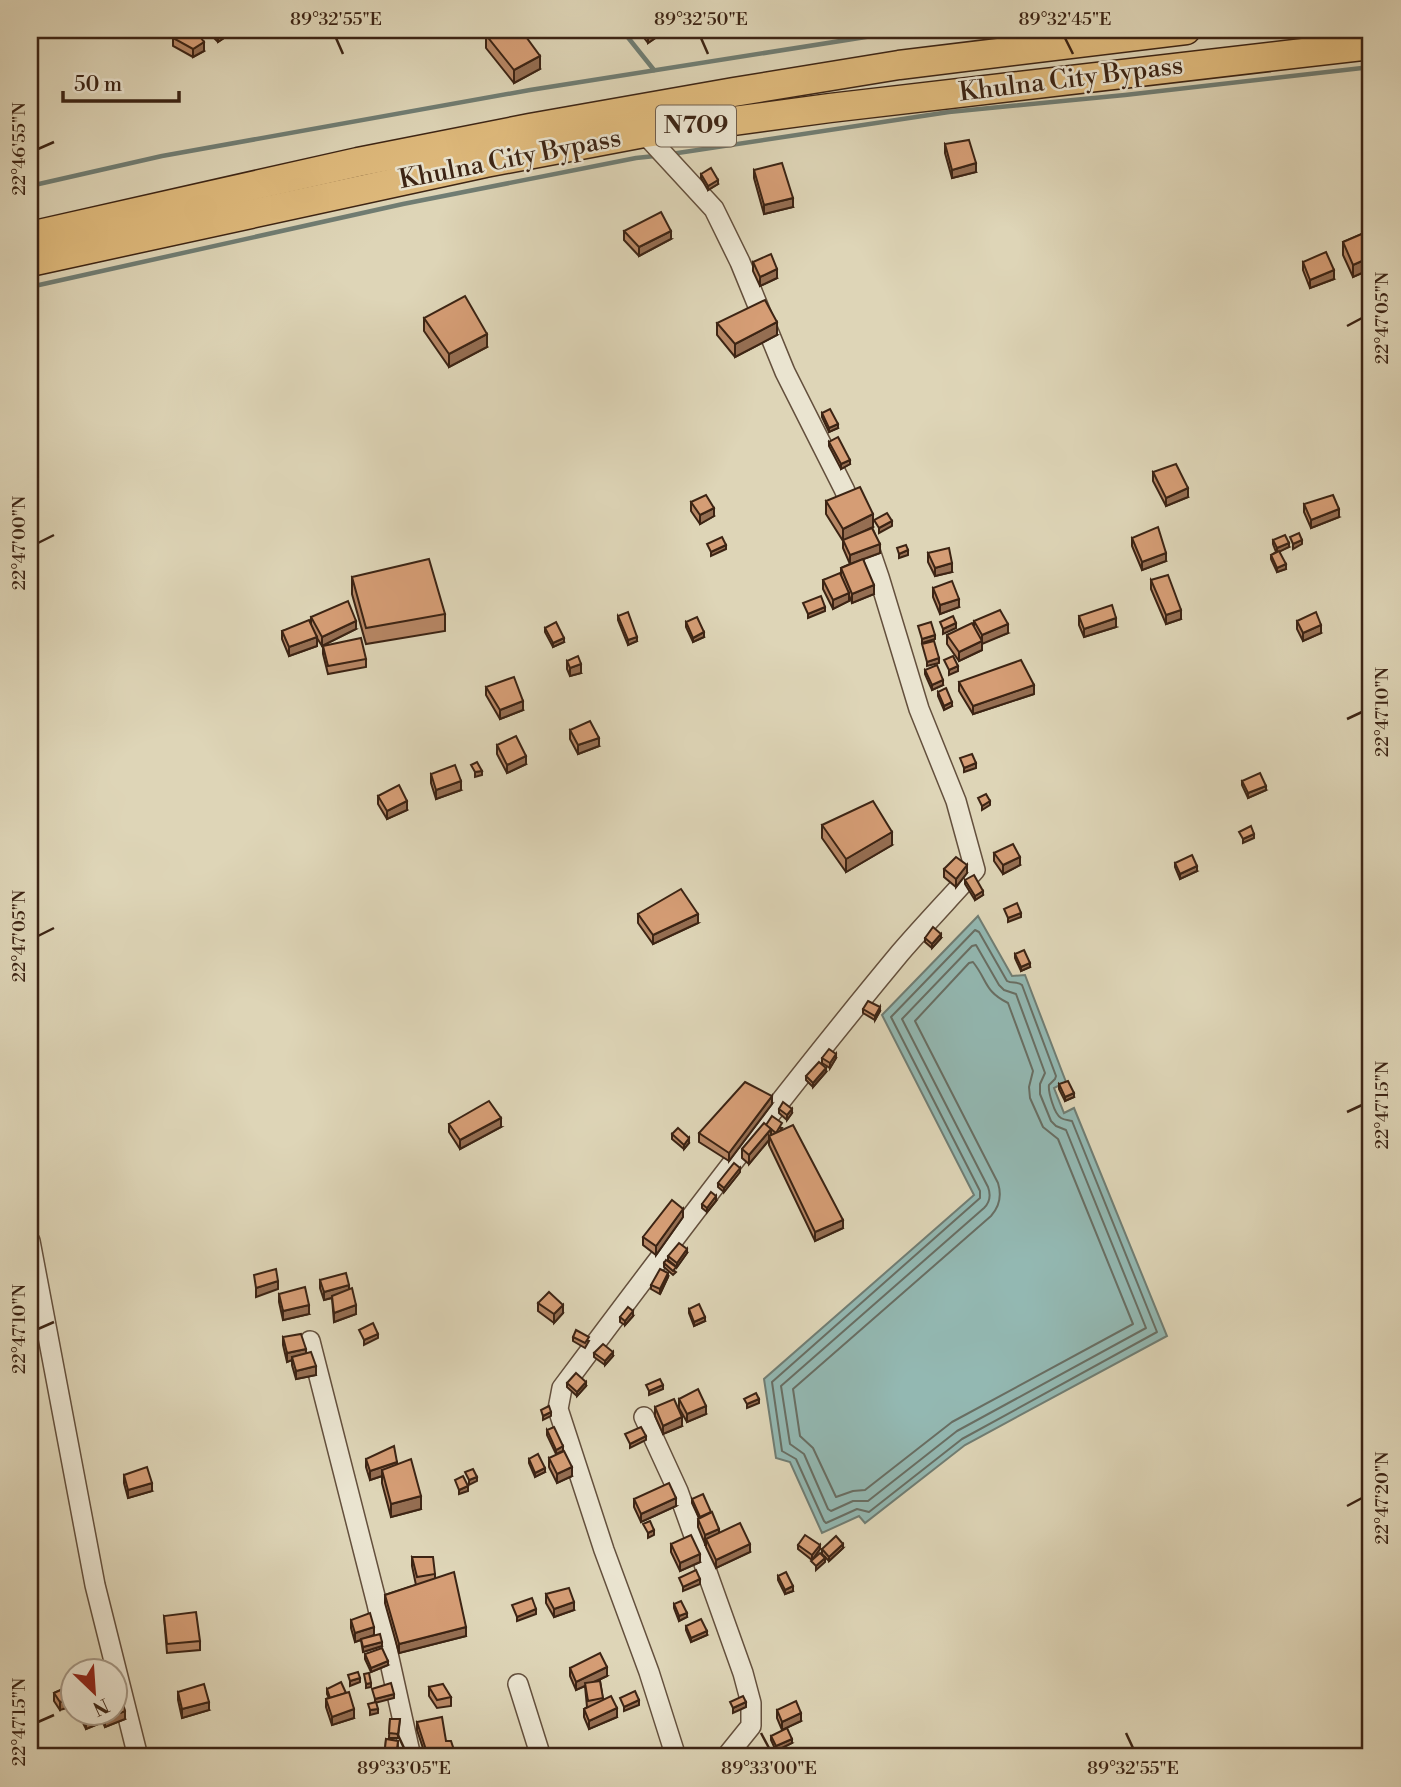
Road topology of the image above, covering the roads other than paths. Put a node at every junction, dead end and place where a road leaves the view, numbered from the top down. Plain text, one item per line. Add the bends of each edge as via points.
1 (1186, 30) edge
2 (1056, 38) edge
3 (1371, 45) edge
4 (643, 133) junction
5 (30, 236) edge
6 (30, 262) edge
7 (30, 1241) edge
8 (310, 1341) dead end
9 (644, 1417) dead end
10 (518, 1684) dead end
11 (138, 1757) edge
12 (411, 1757) edge
13 (541, 1757) edge
14 (676, 1757) edge
15 (726, 1757) edge

1 - 2 highway, Khulna City Bypass / N709
2 - 5 highway, Khulna City Bypass / N709 via 530,128
3 - 4 highway, Khulna City Bypass / N709
4 - 6 highway, Khulna City Bypass / N709
4 - 14 street via 714,209 785,372 844,489 875,567 919,709 956,802 975,870 902,951 773,1111 562,1388 558,1409
7 - 11 street via 95,1585
8 - 12 street
9 - 15 street via 678,1491 751,1703 751,1726
10 - 13 street

